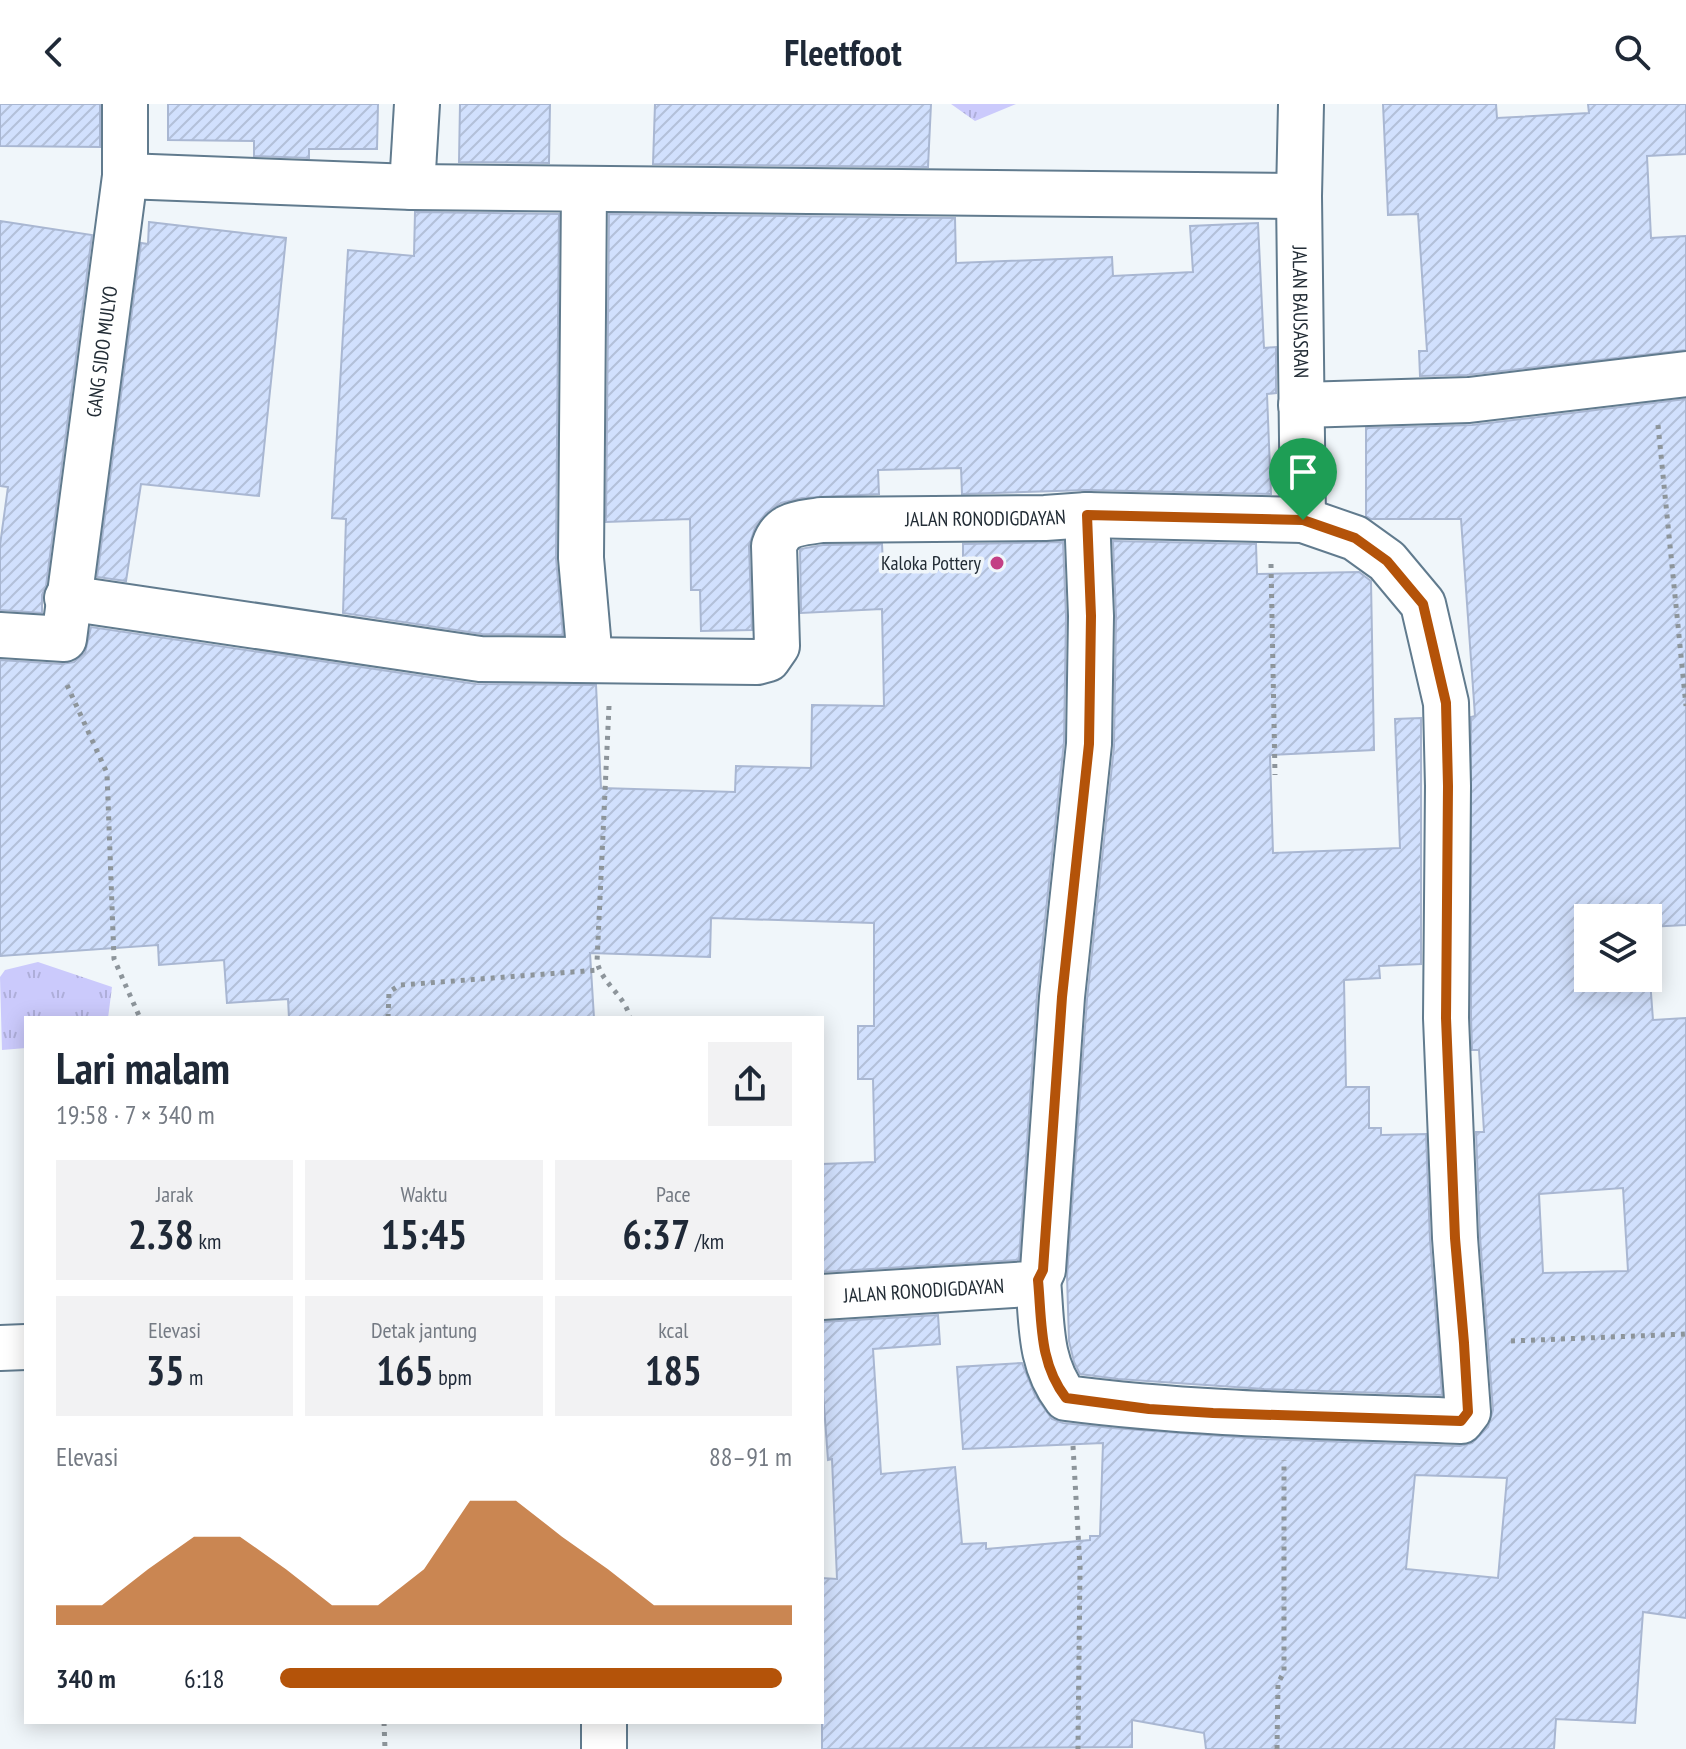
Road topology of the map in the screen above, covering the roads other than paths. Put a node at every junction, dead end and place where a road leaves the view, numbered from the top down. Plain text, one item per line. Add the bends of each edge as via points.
1 (125, 104) edge
2 (417, 104) edge
3 (1301, 104) edge
4 (125, 176) junction
5 (412, 187) junction
6 (584, 189) junction
7 (1299, 196) junction
8 (1670, 376) edge
9 (1301, 405) junction
10 (1087, 515) junction
11 (1286, 519) junction
12 (65, 618) junction
13 (0, 635) edge
14 (600, 660) junction
15 (1038, 1280) junction
16 (824, 1297) edge
17 (24, 1347) edge
18 (0, 1348) edge
19 (604, 1724) edge
20 (604, 1749) edge

1 - 4 street, GANG SIDO MULYO
2 - 5 street
3 - 7 street, JALAN BAUSASRAN
4 - 5 street
4 - 12 street, GANG SIDO MULYO
5 - 6 street
6 - 7 street
6 - 14 street via 581,558
7 - 9 street, JALAN BAUSASRAN
8 - 9 street via 1469,400
9 - 11 street, JALAN BAUSASRAN
10 - 11 street
10 - 14 street, JALAN RONODIGDAYAN via 821,520 788,526 778,533 774,546 777,646 768,659
10 - 15 street, JALAN RONODIGDAYAN via 1089,744 1061,1012 1043,1270
11 - 15 street via 1355,538 1387,561 1423,604 1446,703 1446,1018 1468,1412 1461,1421 1161,1410 1066,1398 1052,1380 1044,1349
12 - 13 street
12 - 14 street via 480,659
15 - 16 street, JALAN RONODIGDAYAN
17 - 18 street
19 - 20 street

